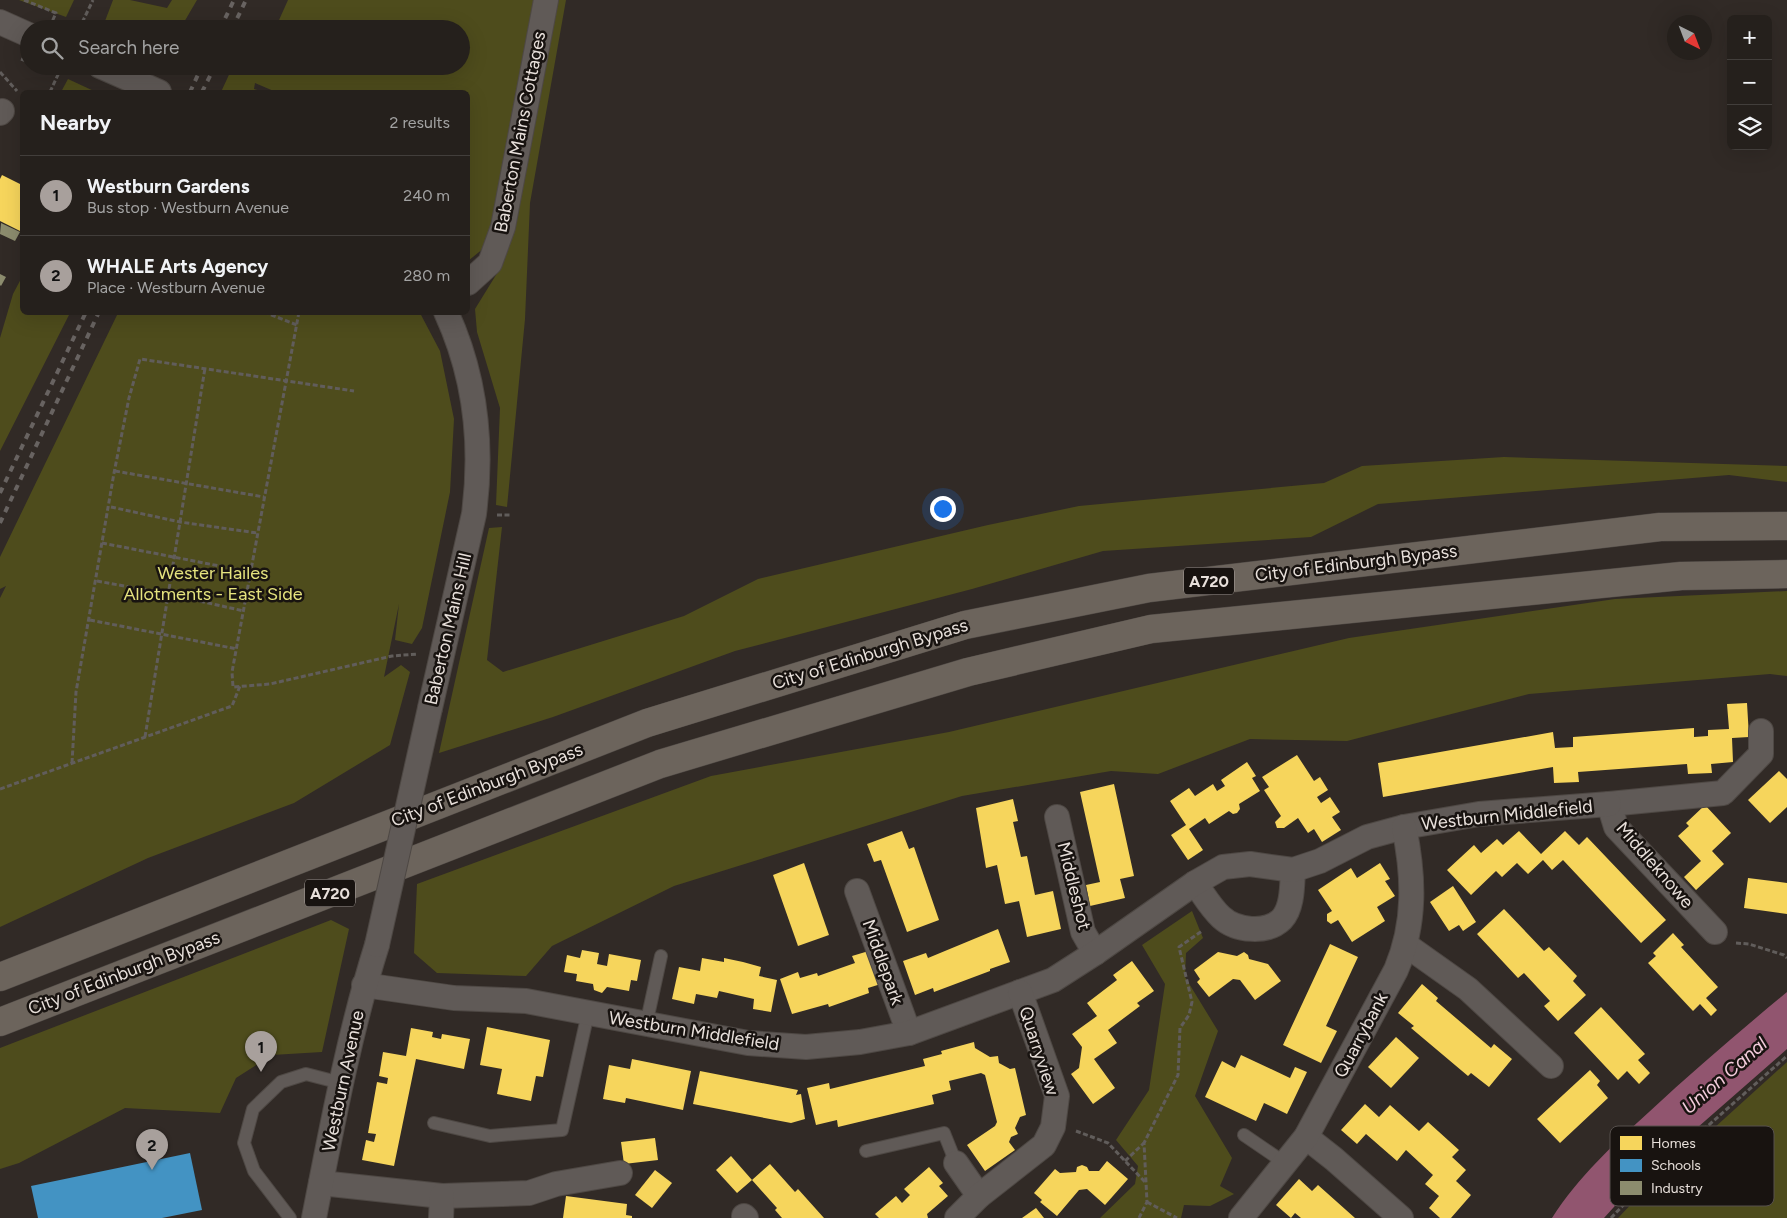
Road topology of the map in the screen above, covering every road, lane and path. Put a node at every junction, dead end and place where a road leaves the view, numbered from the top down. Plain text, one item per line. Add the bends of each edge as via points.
1 (24, 0) edge
2 (93, 0) edge
3 (546, 0) edge
4 (53, 20) edge
5 (83, 20) edge
6 (0, 22) edge
7 (20, 31) edge
8 (0, 72) edge
9 (58, 75) edge
10 (120, 75) edge
11 (51, 90) edge
12 (154, 90) edge
13 (20, 95) edge
14 (470, 281) edge
15 (271, 315) edge
16 (298, 315) edge
17 (447, 315) edge
18 (296, 325) junction
19 (205, 368) junction
20 (286, 379) junction
21 (354, 391) dead end
22 (115, 471) junction
23 (186, 484) junction
24 (264, 496) junction
25 (111, 506) dead end
26 (180, 522) junction
27 (1787, 526) edge
28 (257, 533) junction
29 (102, 543) junction
30 (174, 557) junction
31 (250, 572) junction
32 (1787, 574) edge
33 (97, 581) junction
34 (168, 594) junction
35 (244, 611) junction
36 (90, 620) junction
37 (162, 633) junction
38 (237, 649) junction
39 (443, 652) junction
40 (240, 686) junction
41 (1761, 731) dead end
42 (145, 737) junction
43 (72, 763) junction
44 (0, 789) edge
45 (1609, 804) junction
46 (1057, 817) dead end
47 (1404, 827) junction
48 (1293, 870) junction
49 (1195, 883) junction
50 (857, 891) dead end
51 (1221, 918) junction
52 (1715, 932) joint
53 (377, 945) joint
54 (1406, 945) junction
55 (1096, 953) junction
56 (661, 956) dead end
57 (1786, 957) edge
58 (0, 977) edge
59 (364, 985) junction
60 (1020, 992) junction
61 (588, 1013) junction
62 (0, 1022) edge
63 (646, 1025) junction
64 (909, 1033) junction
65 (1787, 1056) edge
66 (1551, 1066) dead end
67 (341, 1083) junction
68 (434, 1123) dead end
69 (1708, 1126) edge
70 (1053, 1127) junction
71 (1244, 1135) dead end
72 (1306, 1137) junction
73 (1144, 1143) junction
74 (866, 1151) dead end
75 (1125, 1161) junction
76 (956, 1163) joint
77 (1284, 1163) junction
78 (620, 1173) dead end
79 (1145, 1182) junction
80 (321, 1183) junction
81 (979, 1196) junction
82 (1147, 1202) junction
83 (1622, 1206) edge
84 (441, 1207) edge
85 (290, 1218) edge
86 (314, 1218) edge
87 (957, 1218) edge
88 (1139, 1218) edge
89 (1177, 1218) edge
90 (1241, 1218) edge
91 (1401, 1218) edge
92 (1611, 1218) edge

1 - 4 path via 56,13
2 - 5 path
3 - 14 street, Baberton Mains Cottages via 503,227 490,263
6 - 7 street
8 - 13 path
9 - 11 path
10 - 12 street
15 - 18 path
16 - 18 path
17 - 39 street, Baberton Mains Hill via 465,359 472,389 479,452 474,514
18 - 20 path
19 - 20 path
19 - 22 path via 140,359
19 - 23 path
20 - 21 path
20 - 24 path
22 - 23 path
22 - 29 path
23 - 24 path
23 - 26 path
24 - 28 path
25 - 26 path
26 - 28 path
26 - 30 path
27 - 58 highway, City of Edinburgh Bypass / A720 via 1660,527 1189,583 965,625 647,723
28 - 31 path
29 - 30 path
29 - 33 path
30 - 31 path
30 - 34 path
31 - 35 path
32 - 62 highway, City of Edinburgh Bypass / A720 via 1681,576 1151,629 968,672 660,764
33 - 34 path
33 - 36 path
34 - 35 path
34 - 37 path
35 - 38 path
36 - 37 path
36 - 43 path via 76,692
37 - 38 path
37 - 42 path
38 - 40 path via 232,672 233,687
39 - 40 path via 392,656 270,684
39 - 53 street, Baberton Mains Hill, bridge
40 - 42 path via 232,706
41 - 45 street, Middleknowe via 1762,754 1723,793
42 - 43 path
43 - 44 path
45 - 47 street, Westburn Middlefield via 1479,814
45 - 52 street, Middleknowe via 1616,827
46 - 55 street, Middleshot via 1083,932
47 - 48 street, Westburn Middlefield via 1367,837 1320,861
47 - 54 street, Quarrybank via 1412,885
48 - 49 street, Westburn Middlefield via 1250,864 1223,867
48 - 51 street via 1292,896 1282,918 1266,928 1241,929
49 - 51 street
49 - 55 street, Westburn Middlefield
50 - 64 street, Middlepark
51 - 73 path via 1179,947 1192,1002 1189,1015 1180,1028 1178,1075
52 - 57 path via 1724,943 1749,944
53 - 59 street, Westburn Avenue
54 - 66 street via 1468,989
54 - 72 street, Quarrybank via 1396,970
55 - 60 street, Westburn Middlefield via 1054,980
56 - 63 lane
59 - 61 street, Westburn Middlefield via 454,998 526,1001
59 - 67 street, Westburn Avenue
60 - 64 street, Westburn Middlefield
60 - 70 street, Quarryview via 1057,1096
61 - 63 street, Westburn Middlefield
61 - 68 lane via 562,1130 490,1136
63 - 64 street, Westburn Middlefield via 748,1043 806,1047
65 - 69 path
67 - 80 street, Westburn Avenue
67 - 85 lane via 306,1074 281,1082 253,1109 244,1143 254,1171
70 - 75 path via 1108,1143
70 - 81 street, Quarryview via 1044,1145
71 - 77 lane
72 - 77 street, Quarrybank
72 - 91 street
73 - 75 path
73 - 79 path
74 - 76 lane via 944,1133
75 - 79 path
76 - 81 street
77 - 90 street, Quarrybank
78 - 84 street
79 - 82 path
80 - 84 street
80 - 86 street, Westburn Avenue
81 - 87 street, Quarryview
82 - 88 path
82 - 89 path
83 - 92 path

